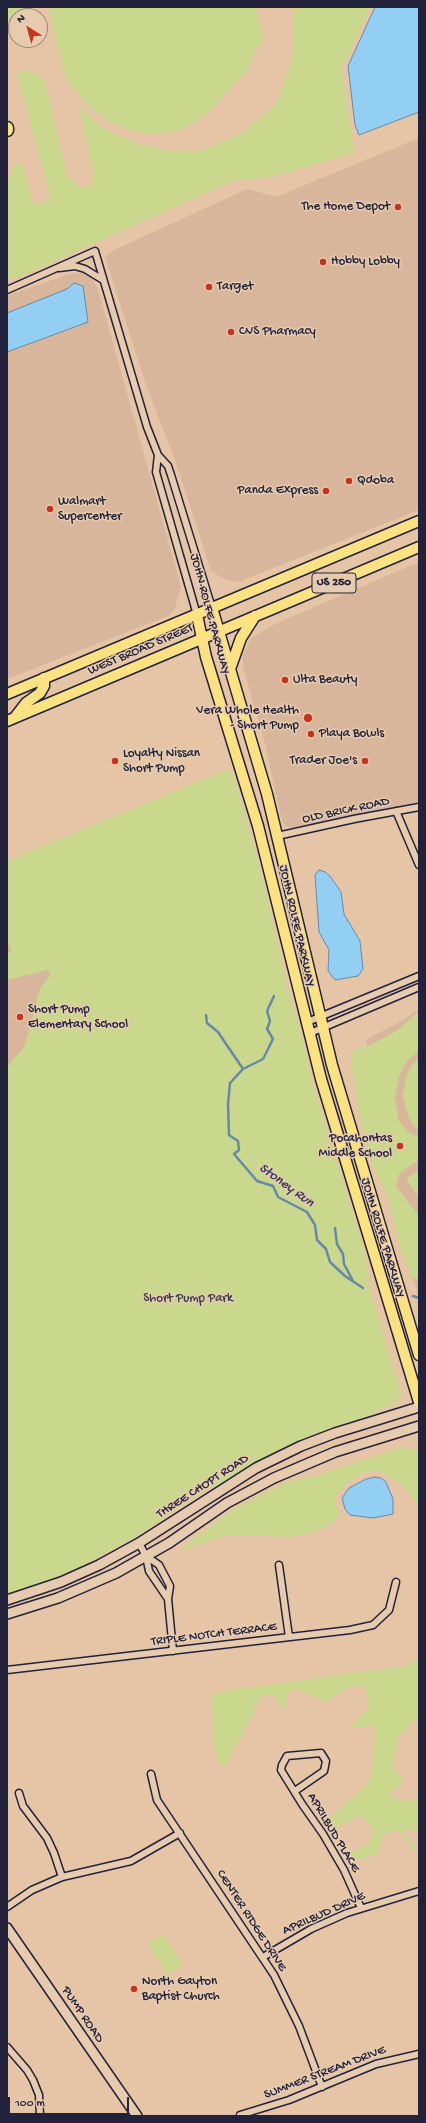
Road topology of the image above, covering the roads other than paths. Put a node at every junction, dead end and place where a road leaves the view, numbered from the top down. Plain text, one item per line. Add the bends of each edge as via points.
1 (54, 268) junction
2 (103, 280) junction
3 (7, 290) edge
4 (158, 455) junction
5 (419, 521) edge
6 (419, 547) edge
7 (212, 608) junction
8 (197, 615) junction
9 (255, 616) junction
10 (219, 631) junction
11 (201, 638) junction
12 (230, 669) junction
13 (44, 678) junction
14 (7, 694) edge
15 (11, 719) edge
16 (419, 807) edge
17 (396, 811) junction
18 (277, 836) junction
19 (419, 865) edge
20 (419, 976) edge
21 (419, 987) edge
22 (320, 1017) junction
23 (305, 1023) junction
24 (323, 1028) junction
25 (308, 1034) junction
26 (419, 1355) edge
27 (419, 1402) edge
28 (419, 1407) edge
29 (419, 1426) edge
30 (139, 1544) junction
31 (146, 1556) junction
32 (279, 1565) dead end
33 (396, 1582) dead end
34 (168, 1599) junction
35 (7, 1600) edge
36 (7, 1614) edge
37 (289, 1637) junction
38 (173, 1650) junction
39 (7, 1670) edge
40 (151, 1774) dead end
41 (295, 1791) junction
42 (19, 1793) dead end
43 (180, 1833) junction
44 (62, 1877) junction
45 (419, 1891) edge
46 (7, 1906) edge
47 (361, 1908) junction
48 (7, 1928) edge
49 (263, 1956) junction
50 (7, 2047) edge
51 (419, 2054) edge
52 (322, 2087) junction
53 (240, 2115) edge
54 (40, 2116) edge
55 (137, 2116) edge

1 - 2 street via 75,266
1 - 2 street, JOHN ROLFE PARKWAY via 95,251
1 - 3 street
2 - 4 street, JOHN ROLFE PARKWAY via 147,427
4 - 7 street, JOHN ROLFE PARKWAY via 168,466
4 - 8 street, JOHN ROLFE PARKWAY via 156,472
5 - 7 main road, WEST BROAD STREET / US 250
6 - 9 main road, WEST BROAD STREET / US 250
7 - 8 main road, WEST BROAD STREET / US 250
7 - 10 main road, JOHN ROLFE PARKWAY
8 - 11 main road, JOHN ROLFE PARKWAY
8 - 13 main road, WEST BROAD STREET / US 250
9 - 10 main road, WEST BROAD STREET / US 250
9 - 12 main road via 241,638
10 - 11 main road, WEST BROAD STREET / US 250
10 - 12 main road, JOHN ROLFE PARKWAY
11 - 15 main road, WEST BROAD STREET / US 250
11 - 23 main road, JOHN ROLFE PARKWAY via 258,826 280,909
12 - 18 main road, JOHN ROLFE PARKWAY
13 - 14 main road, WEST BROAD STREET / US 250
13 - 15 main road via 44,686 40,692
16 - 17 street, OLD BRICK ROAD
17 - 18 street, OLD BRICK ROAD
17 - 19 street
18 - 22 main road, JOHN ROLFE PARKWAY
20 - 22 street
21 - 24 street
22 - 23 street
22 - 24 main road, JOHN ROLFE PARKWAY
23 - 25 main road, JOHN ROLFE PARKWAY
24 - 25 street
24 - 26 main road, JOHN ROLFE PARKWAY
25 - 27 main road, JOHN ROLFE PARKWAY
28 - 30 main road, THREE CHOPT ROAD via 301,1446 256,1468
29 - 31 main road, THREE CHOPT ROAD via 335,1452 274,1478 227,1503
30 - 31 street
30 - 35 main road, THREE CHOPT ROAD via 61,1582
31 - 34 street via 149,1571
31 - 34 street via 159,1565 166,1577 170,1586
31 - 36 main road, THREE CHOPT ROAD via 116,1573 58,1598
32 - 37 street
33 - 37 street, TRIPLE NOTCH TERRACE via 389,1610 373,1625
34 - 38 street
37 - 38 street, TRIPLE NOTCH TERRACE
38 - 39 street, TRIPLE NOTCH TERRACE
40 - 43 street, CENTER RIDGE DRIVE via 154,1794
41 - 41 street, APRILBUD PLACE via 281,1770 284,1760 287,1756 321,1753 326,1761 324,1771
41 - 47 street, APRILBUD PLACE via 324,1834
42 - 44 street via 23,1806 47,1838
43 - 44 street via 132,1862
43 - 49 street, CENTER RIDGE DRIVE
44 - 46 street via 32,1890
45 - 47 street, APRILBUD DRIVE
47 - 49 street, APRILBUD DRIVE via 311,1929
48 - 55 main road, PUMP ROAD
49 - 52 street, CENTER RIDGE DRIVE via 291,2007
50 - 54 street via 28,2070 33,2080 40,2095
51 - 52 street, SUMMER STREAM DRIVE via 376,2064
52 - 53 street, SUMMER STREAM DRIVE

